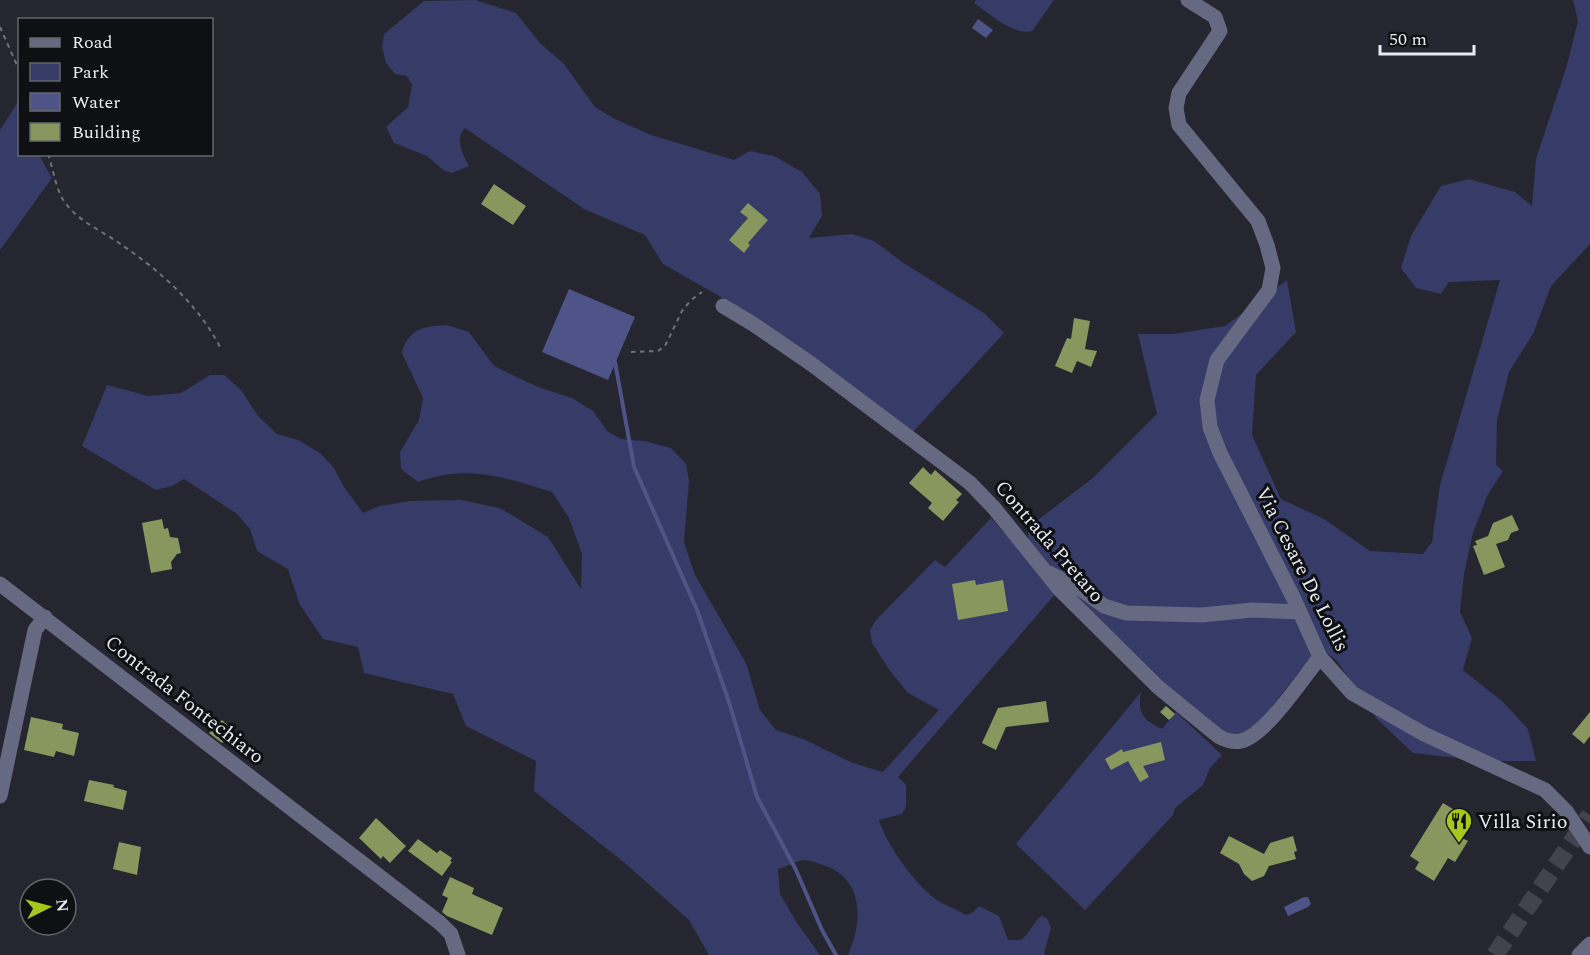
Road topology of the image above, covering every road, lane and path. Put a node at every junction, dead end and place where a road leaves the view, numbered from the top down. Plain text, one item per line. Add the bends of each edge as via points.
1 (1188, 0) edge
2 (0, 27) edge
3 (18, 68) edge
4 (49, 156) edge
5 (702, 292) dead end
6 (723, 306) dead end
7 (220, 347) dead end
8 (631, 352) dead end
9 (1046, 572) junction
10 (0, 584) edge
11 (1299, 612) junction
12 (45, 617) junction
13 (1320, 657) junction
14 (0, 796) edge
15 (1590, 847) edge
16 (1590, 944) edge
17 (458, 955) edge
18 (1579, 955) edge

1 - 11 street, Via Cesare De Lollis via 1215,17 1220,31 1179,93 1179,125 1258,221 1273,268 1269,290 1217,360 1207,400 1210,426
2 - 3 path
4 - 7 path via 61,196 69,207 180,293 203,317
5 - 8 path via 682,311 665,346 658,351
6 - 9 street, Contrada Pretaro via 810,363 970,483
9 - 11 street via 1104,606 1126,613
9 - 13 street, Contrada Pretaro via 1158,687 1228,741 1239,742 1261,730
10 - 12 street, Contrada Fontechiaro
11 - 13 street, Via Cesare De Lollis
12 - 14 street via 35,630
12 - 17 street, Contrada Fontechiaro via 440,923 451,934
13 - 15 street, Via Cesare De Lollis via 1352,693 1424,734 1545,790 1566,811
16 - 18 street

